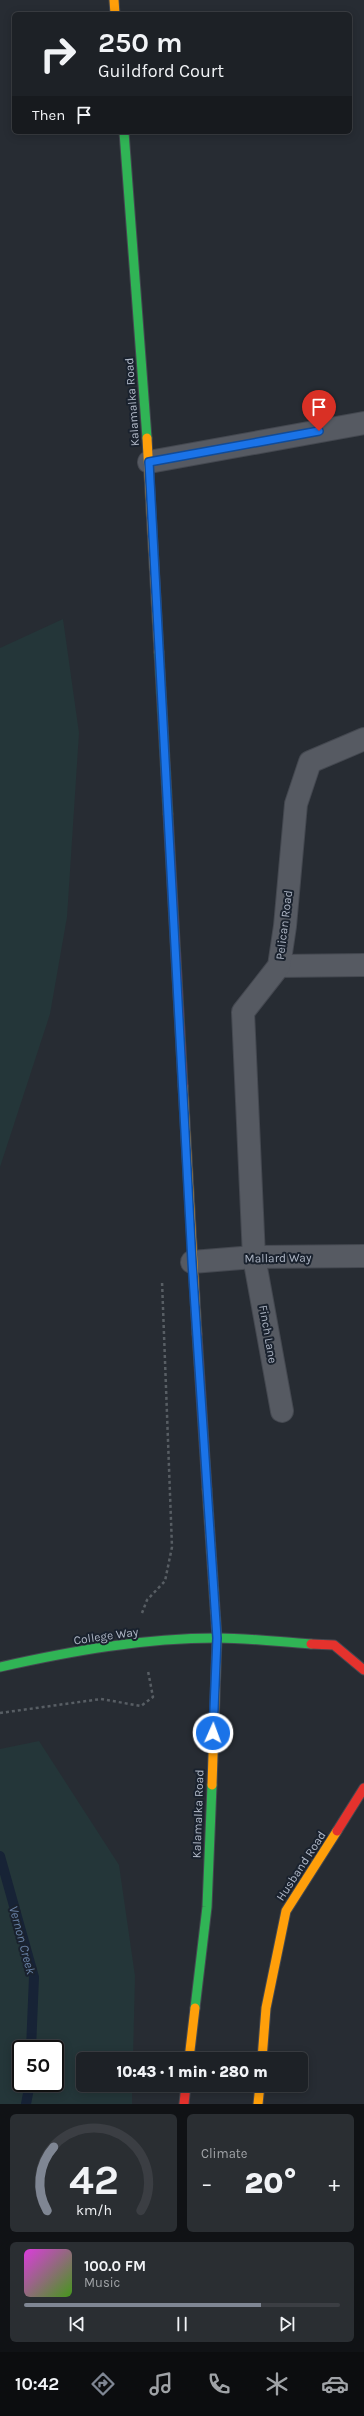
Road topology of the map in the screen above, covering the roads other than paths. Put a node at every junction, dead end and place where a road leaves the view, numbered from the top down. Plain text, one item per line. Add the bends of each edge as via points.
1 (114, 0) edge
2 (115, 12) edge
3 (124, 134) edge
4 (364, 423) edge
5 (149, 462) junction
6 (364, 739) edge
7 (364, 965) edge
8 (278, 966) junction
9 (364, 1256) edge
10 (254, 1257) junction
11 (192, 1262) junction
12 (282, 1411) dead end
13 (217, 1638) junction
14 (0, 1666) edge
15 (364, 1670) edge
16 (364, 1788) edge
17 (190, 2052) edge
18 (263, 2052) edge
19 (185, 2092) edge
20 (259, 2092) edge
21 (184, 2104) edge
22 (258, 2104) edge

1 - 2 main road
3 - 5 main road, Kalamalka Road
4 - 5 street
5 - 11 main road, Kalamalka Road
6 - 8 street, Pelican Road via 310,762 296,804 285,926
7 - 8 street
8 - 10 street, Pelican Road via 243,1012
9 - 10 street, Mallard Way
10 - 11 street, Mallard Way
10 - 12 street, Finch Lane
11 - 13 main road, Kalamalka Road
13 - 14 main road, College Way via 131,1643
13 - 15 main road via 334,1645
13 - 17 main road, Kalamalka Road via 207,1907
16 - 18 main road, Husband Road via 286,1912 266,2008
19 - 21 main road
20 - 22 main road

